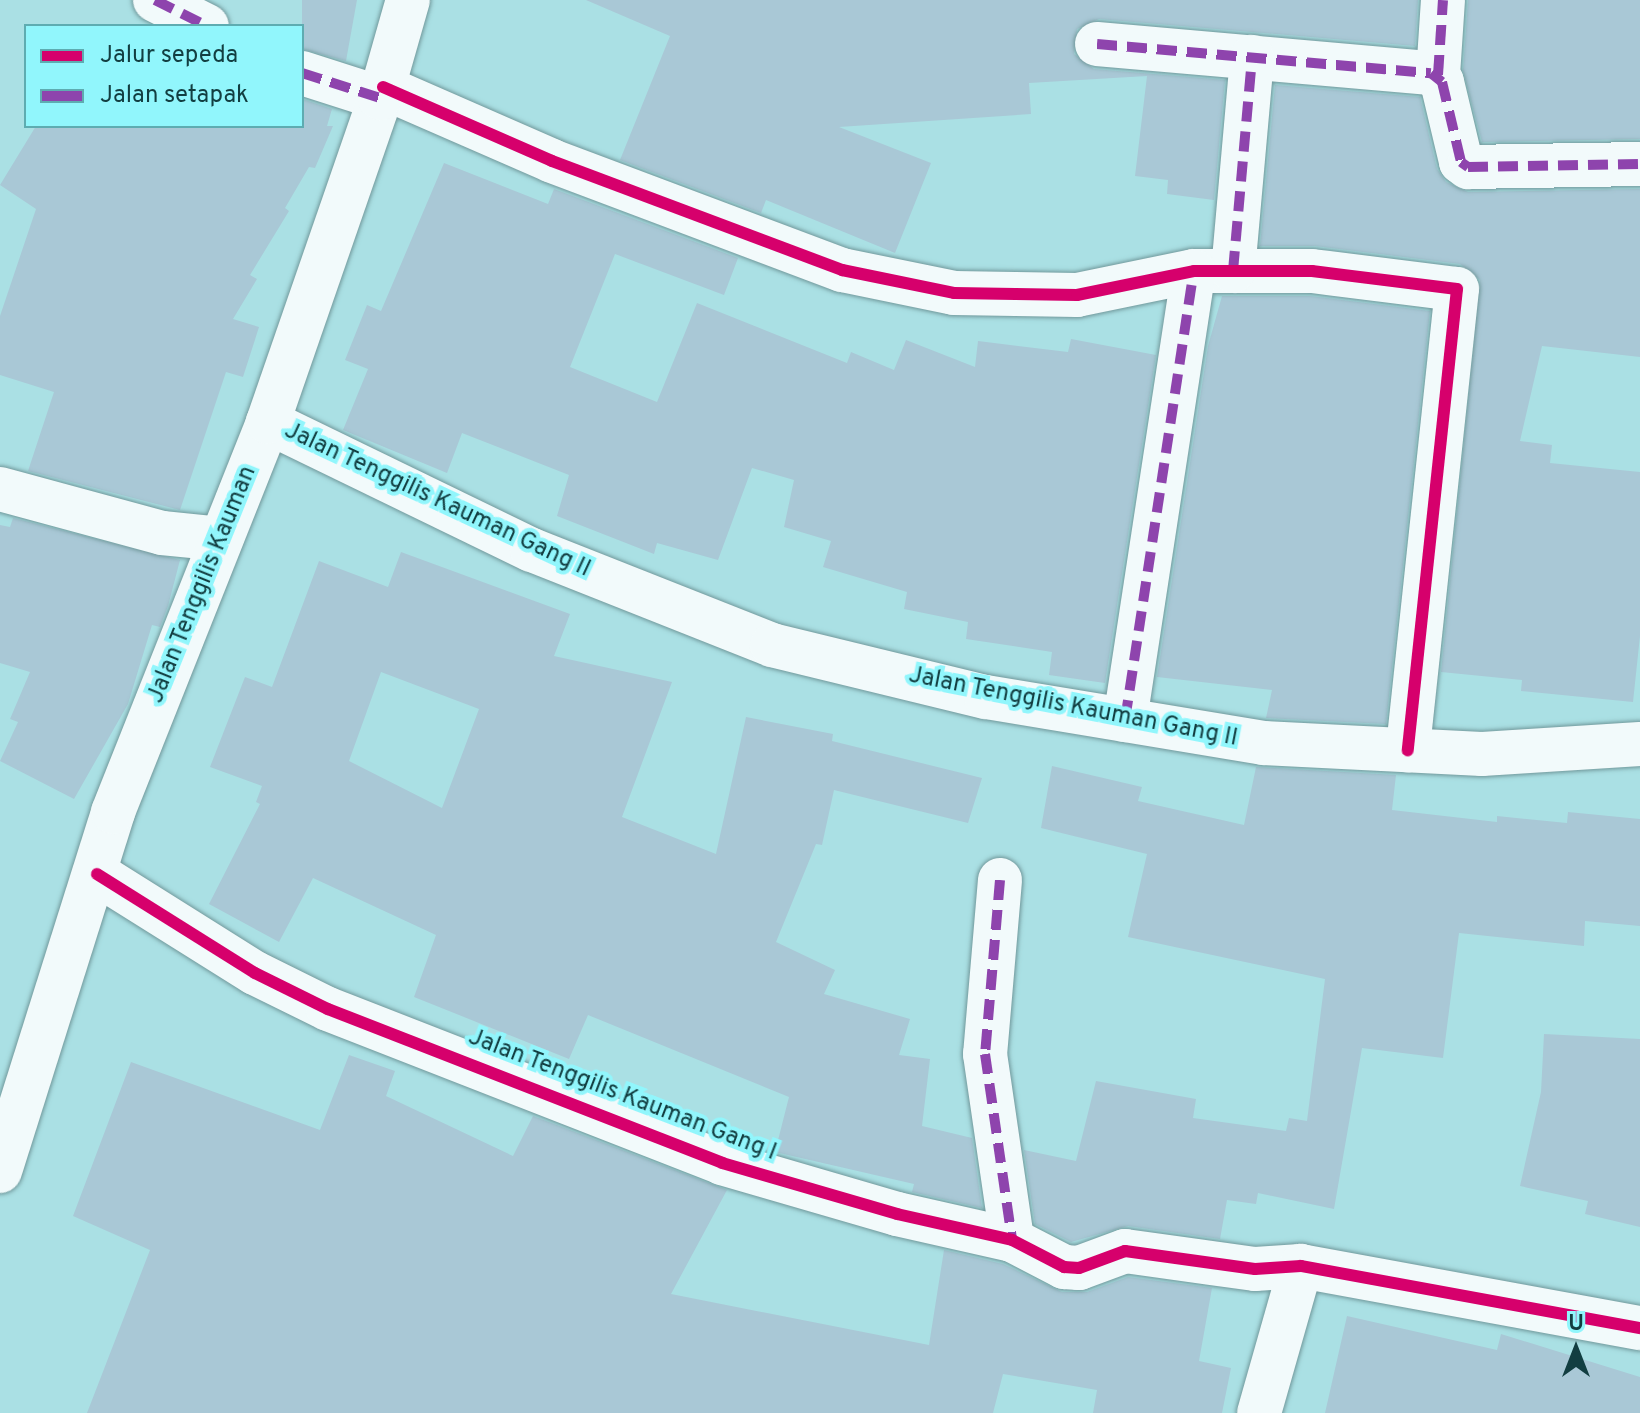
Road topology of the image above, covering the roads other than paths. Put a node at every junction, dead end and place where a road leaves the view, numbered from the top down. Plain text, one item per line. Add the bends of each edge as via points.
1 (155, 0) edge
2 (408, 0) edge
3 (1443, 0) edge
4 (203, 24) edge
5 (1097, 44) dead end
6 (1252, 57) junction
7 (304, 74) edge
8 (1438, 75) junction
9 (382, 93) junction
10 (1640, 164) edge
11 (1214, 271) junction
12 (268, 422) junction
13 (0, 489) edge
14 (221, 539) junction
15 (1125, 720) junction
16 (1640, 744) edge
17 (1408, 750) junction
18 (97, 874) junction
19 (1000, 880) dead end
20 (0, 1171) edge
21 (1012, 1240) junction
22 (1301, 1266) junction
23 (1640, 1328) edge
24 (1259, 1413) edge

1 - 4 street
2 - 9 street, Jalan Tenggilis Kauman
3 - 8 street
5 - 6 street
6 - 8 street
6 - 11 street
7 - 9 street
8 - 10 street via 1461,162 1468,167
9 - 11 street via 842,270 954,293 1017,298 1077,295
9 - 12 street, Jalan Tenggilis Kauman
11 - 15 street
11 - 17 street via 1312,271 1460,292
12 - 14 street, Jalan Tenggilis Kauman
12 - 15 street, Jalan Tenggilis Kauman Gang II via 532,550 772,645 986,697
13 - 14 street via 162,533
14 - 18 street, Jalan Tenggilis Kauman via 113,812
15 - 17 street, Jalan Tenggilis Kauman Gang II via 1263,743
16 - 17 street, Jalan Tenggilis Kauman Gang II via 1482,754
18 - 20 street, Jalan Tenggilis Kauman
18 - 21 street, Jalan Tenggilis Kauman Gang I via 255,973 328,1009 722,1163 897,1214
19 - 21 street via 985,1054
21 - 22 street, Jalan Tenggilis Kauman Gang I via 1071,1268 1125,1251 1255,1269
22 - 23 street, Jalan Tenggilis Kauman Gang I
22 - 24 street

